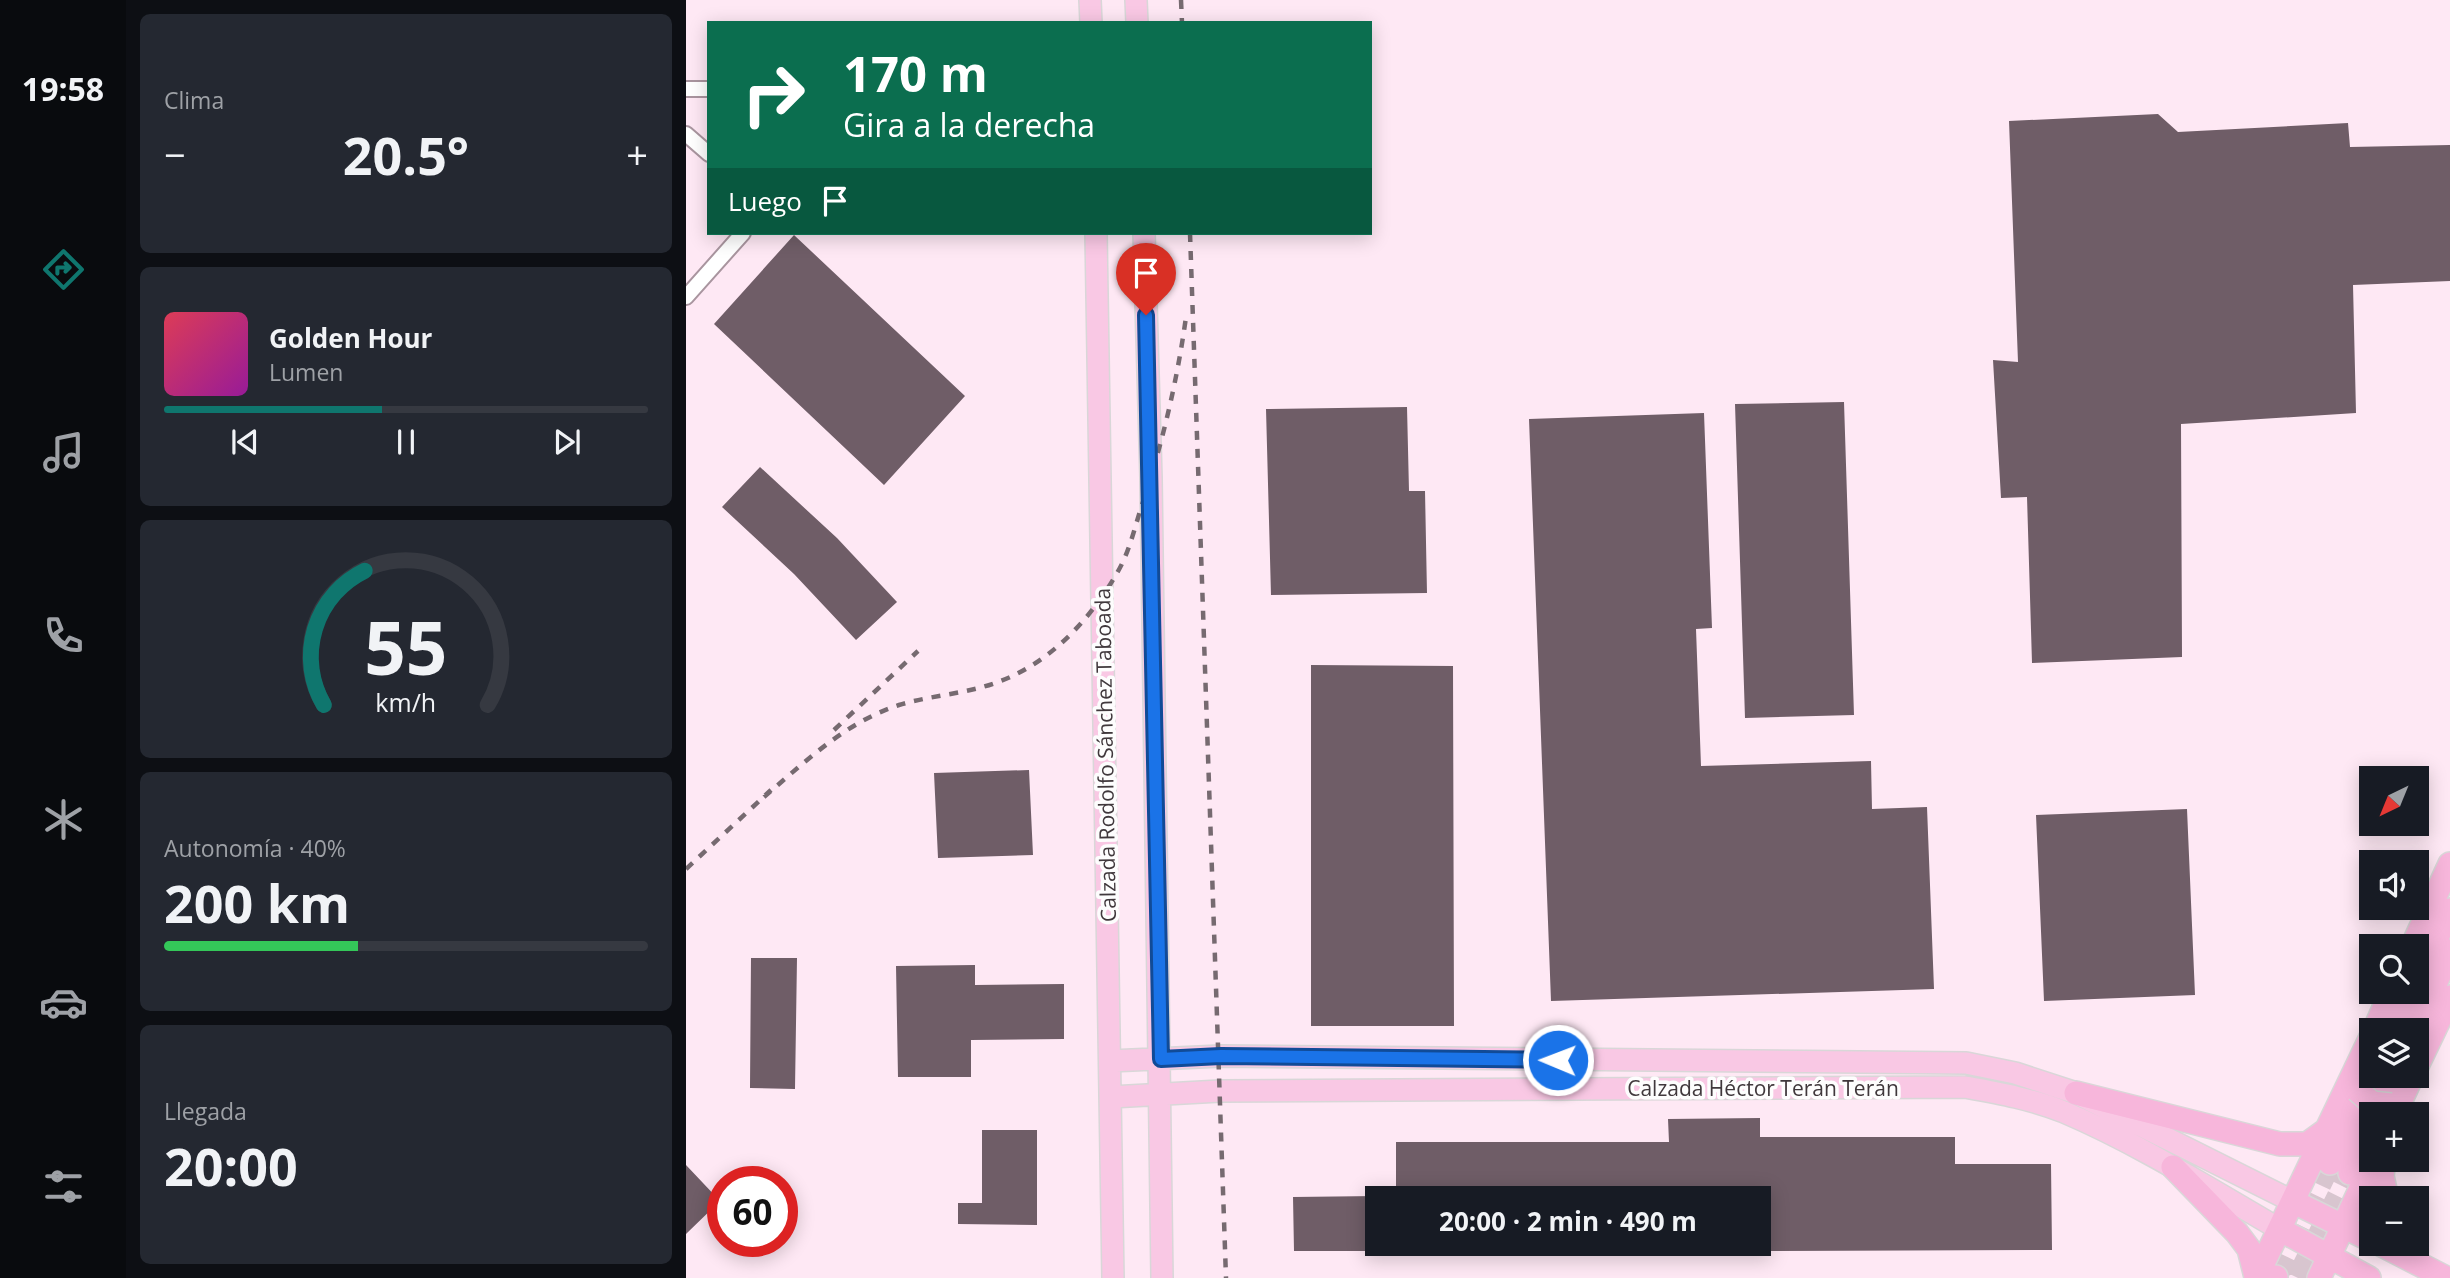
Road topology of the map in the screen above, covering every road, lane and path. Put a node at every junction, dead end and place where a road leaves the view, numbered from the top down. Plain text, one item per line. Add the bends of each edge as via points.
1 (1090, 0) edge
2 (1136, 0) edge
3 (1091, 21) edge
4 (1137, 21) edge
5 (686, 89) edge
6 (707, 89) edge
7 (686, 134) edge
8 (707, 152) edge
9 (741, 235) edge
10 (1096, 235) edge
11 (1144, 235) edge
12 (686, 297) edge
13 (2450, 864) edge
14 (2450, 910) edge
15 (2418, 934) edge
16 (2450, 951) edge
17 (2429, 955) edge
18 (2450, 997) edge
19 (2420, 1018) edge
20 (2429, 1041) edge
21 (1161, 1059) junction
22 (1110, 1061) junction
23 (2359, 1083) edge
24 (2359, 1088) edge
25 (2365, 1088) edge
26 (2076, 1093) junction
27 (1162, 1095) junction
28 (1111, 1097) junction
29 (2395, 1097) edge
30 (2325, 1131) junction
31 (2359, 1142) edge
32 (2173, 1167) junction
33 (2369, 1172) edge
34 (2294, 1202) junction
35 (2344, 1227) junction
36 (2281, 1230) junction
37 (2359, 1234) edge
38 (2417, 1256) edge
39 (2330, 1257) junction
40 (2446, 1273) edge
41 (1113, 1278) edge
42 (1162, 1278) edge
43 (2266, 1278) edge
44 (2319, 1278) edge
45 (2369, 1278) edge

1 - 3 main road
2 - 4 main road
5 - 6 street
7 - 8 street
9 - 12 street
10 - 22 main road, Calzada Rodolfo Sánchez Taboada
11 - 21 main road
13 - 15 highway
14 - 17 highway
16 - 19 highway
18 - 20 highway
21 - 22 main road, Calzada Héctor Terán Terán
21 - 26 main road, Calzada Héctor Terán Terán via 1966,1063
21 - 27 main road
22 - 28 main road, Calzada Rodolfo Sánchez Taboada
23 - 30 highway
24 - 31 highway via 2340,1168
25 - 29 highway, bridge via 2372,1103
26 - 30 highway via 2280,1144 2307,1144
26 - 34 main road, Calzada Héctor Terán Terán
27 - 28 main road, Calzada Héctor Terán Terán
27 - 32 main road, Calzada Héctor Terán Terán via 1965,1087 2062,1111
27 - 42 main road
28 - 41 main road, Calzada Rodolfo Sánchez Taboada
30 - 34 highway
32 - 36 main road, Calzada Héctor Terán Terán
32 - 43 highway via 2237,1233
33 - 35 highway
34 - 35 highway, Calzada Héctor Terán Terán
34 - 36 highway
35 - 37 highway, Calzada Héctor Terán Terán
35 - 39 highway
36 - 39 highway, Calzada Héctor Terán Terán
36 - 43 highway
38 - 40 highway
39 - 44 highway
39 - 45 highway, Calzada Héctor Terán Terán

